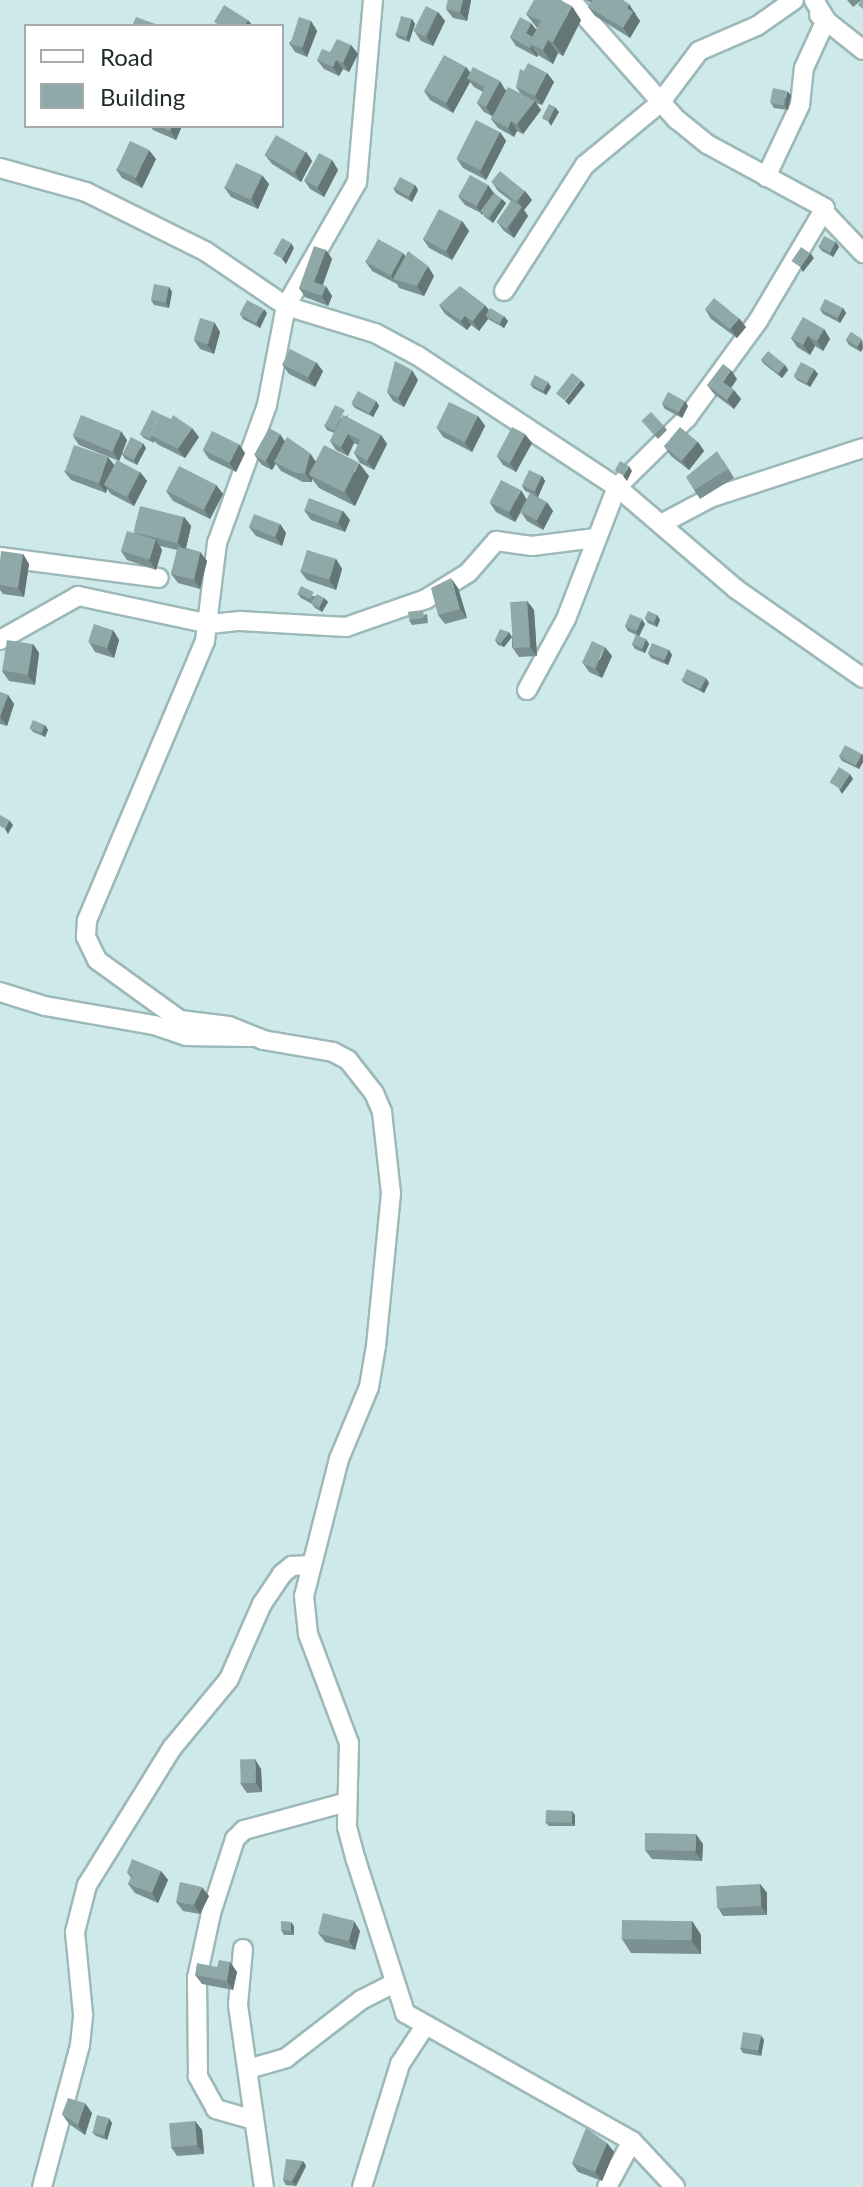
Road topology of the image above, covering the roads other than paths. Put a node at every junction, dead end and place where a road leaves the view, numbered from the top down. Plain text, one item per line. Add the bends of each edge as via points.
1 (373, 0) edge
2 (571, 0) edge
3 (795, 0) edge
4 (814, 0) edge
5 (826, 20) junction
6 (863, 50) edge
7 (660, 103) junction
8 (0, 168) edge
9 (766, 177) junction
10 (824, 212) junction
11 (863, 253) edge
12 (504, 291) dead end
13 (286, 306) junction
14 (863, 448) edge
15 (617, 487) junction
16 (661, 524) junction
17 (595, 538) junction
18 (0, 557) edge
19 (159, 578) dead end
20 (210, 624) junction
21 (0, 640) edge
22 (863, 678) edge
23 (527, 690) dead end
24 (0, 992) edge
25 (257, 1037) junction
26 (310, 1565) junction
27 (347, 1802) junction
28 (243, 1949) dead end
29 (393, 1984) junction
30 (425, 2026) junction
31 (248, 2069) junction
32 (254, 2120) junction
33 (632, 2141) junction
34 (42, 2187) edge
35 (264, 2187) edge
36 (362, 2187) edge
37 (607, 2187) edge
38 (675, 2187) edge

1 - 13 street via 357,182
2 - 7 street
3 - 5 street
3 - 7 street via 757,26 699,51
4 - 5 street
5 - 6 street
5 - 9 street via 804,68 800,105
7 - 9 street via 707,144
7 - 12 street via 571,181
8 - 13 street via 86,192 205,251
9 - 10 street via 821,204
10 - 11 street
10 - 15 street via 758,321 687,418
13 - 15 street via 399,344
13 - 20 street via 267,405 217,543
14 - 16 street via 710,498
15 - 16 street
15 - 17 street
16 - 22 street via 748,598
17 - 20 street via 532,546 496,541 468,573 426,599 346,627
17 - 23 street via 566,619
18 - 19 street
20 - 21 street via 78,596
20 - 25 street via 87,921 86,937 97,960 180,1020 234,1027
24 - 25 street via 186,1036
25 - 26 street via 333,1052 353,1065 382,1112 391,1193 369,1387 339,1459
26 - 27 street via 304,1617 344,1721 349,1743
26 - 34 street via 292,1566 282,1574 229,1679 172,1748 87,1885 75,1932 83,2014 80,2045
27 - 29 street via 347,1827
27 - 32 street via 244,1830 235,1839 209,1921 197,1978 198,2076 216,2109
28 - 31 street via 238,2005
29 - 30 street via 405,2013
29 - 31 street via 361,2000 286,2058
30 - 33 street
30 - 36 street via 400,2064
31 - 32 street
32 - 35 street
33 - 37 street
33 - 38 street

